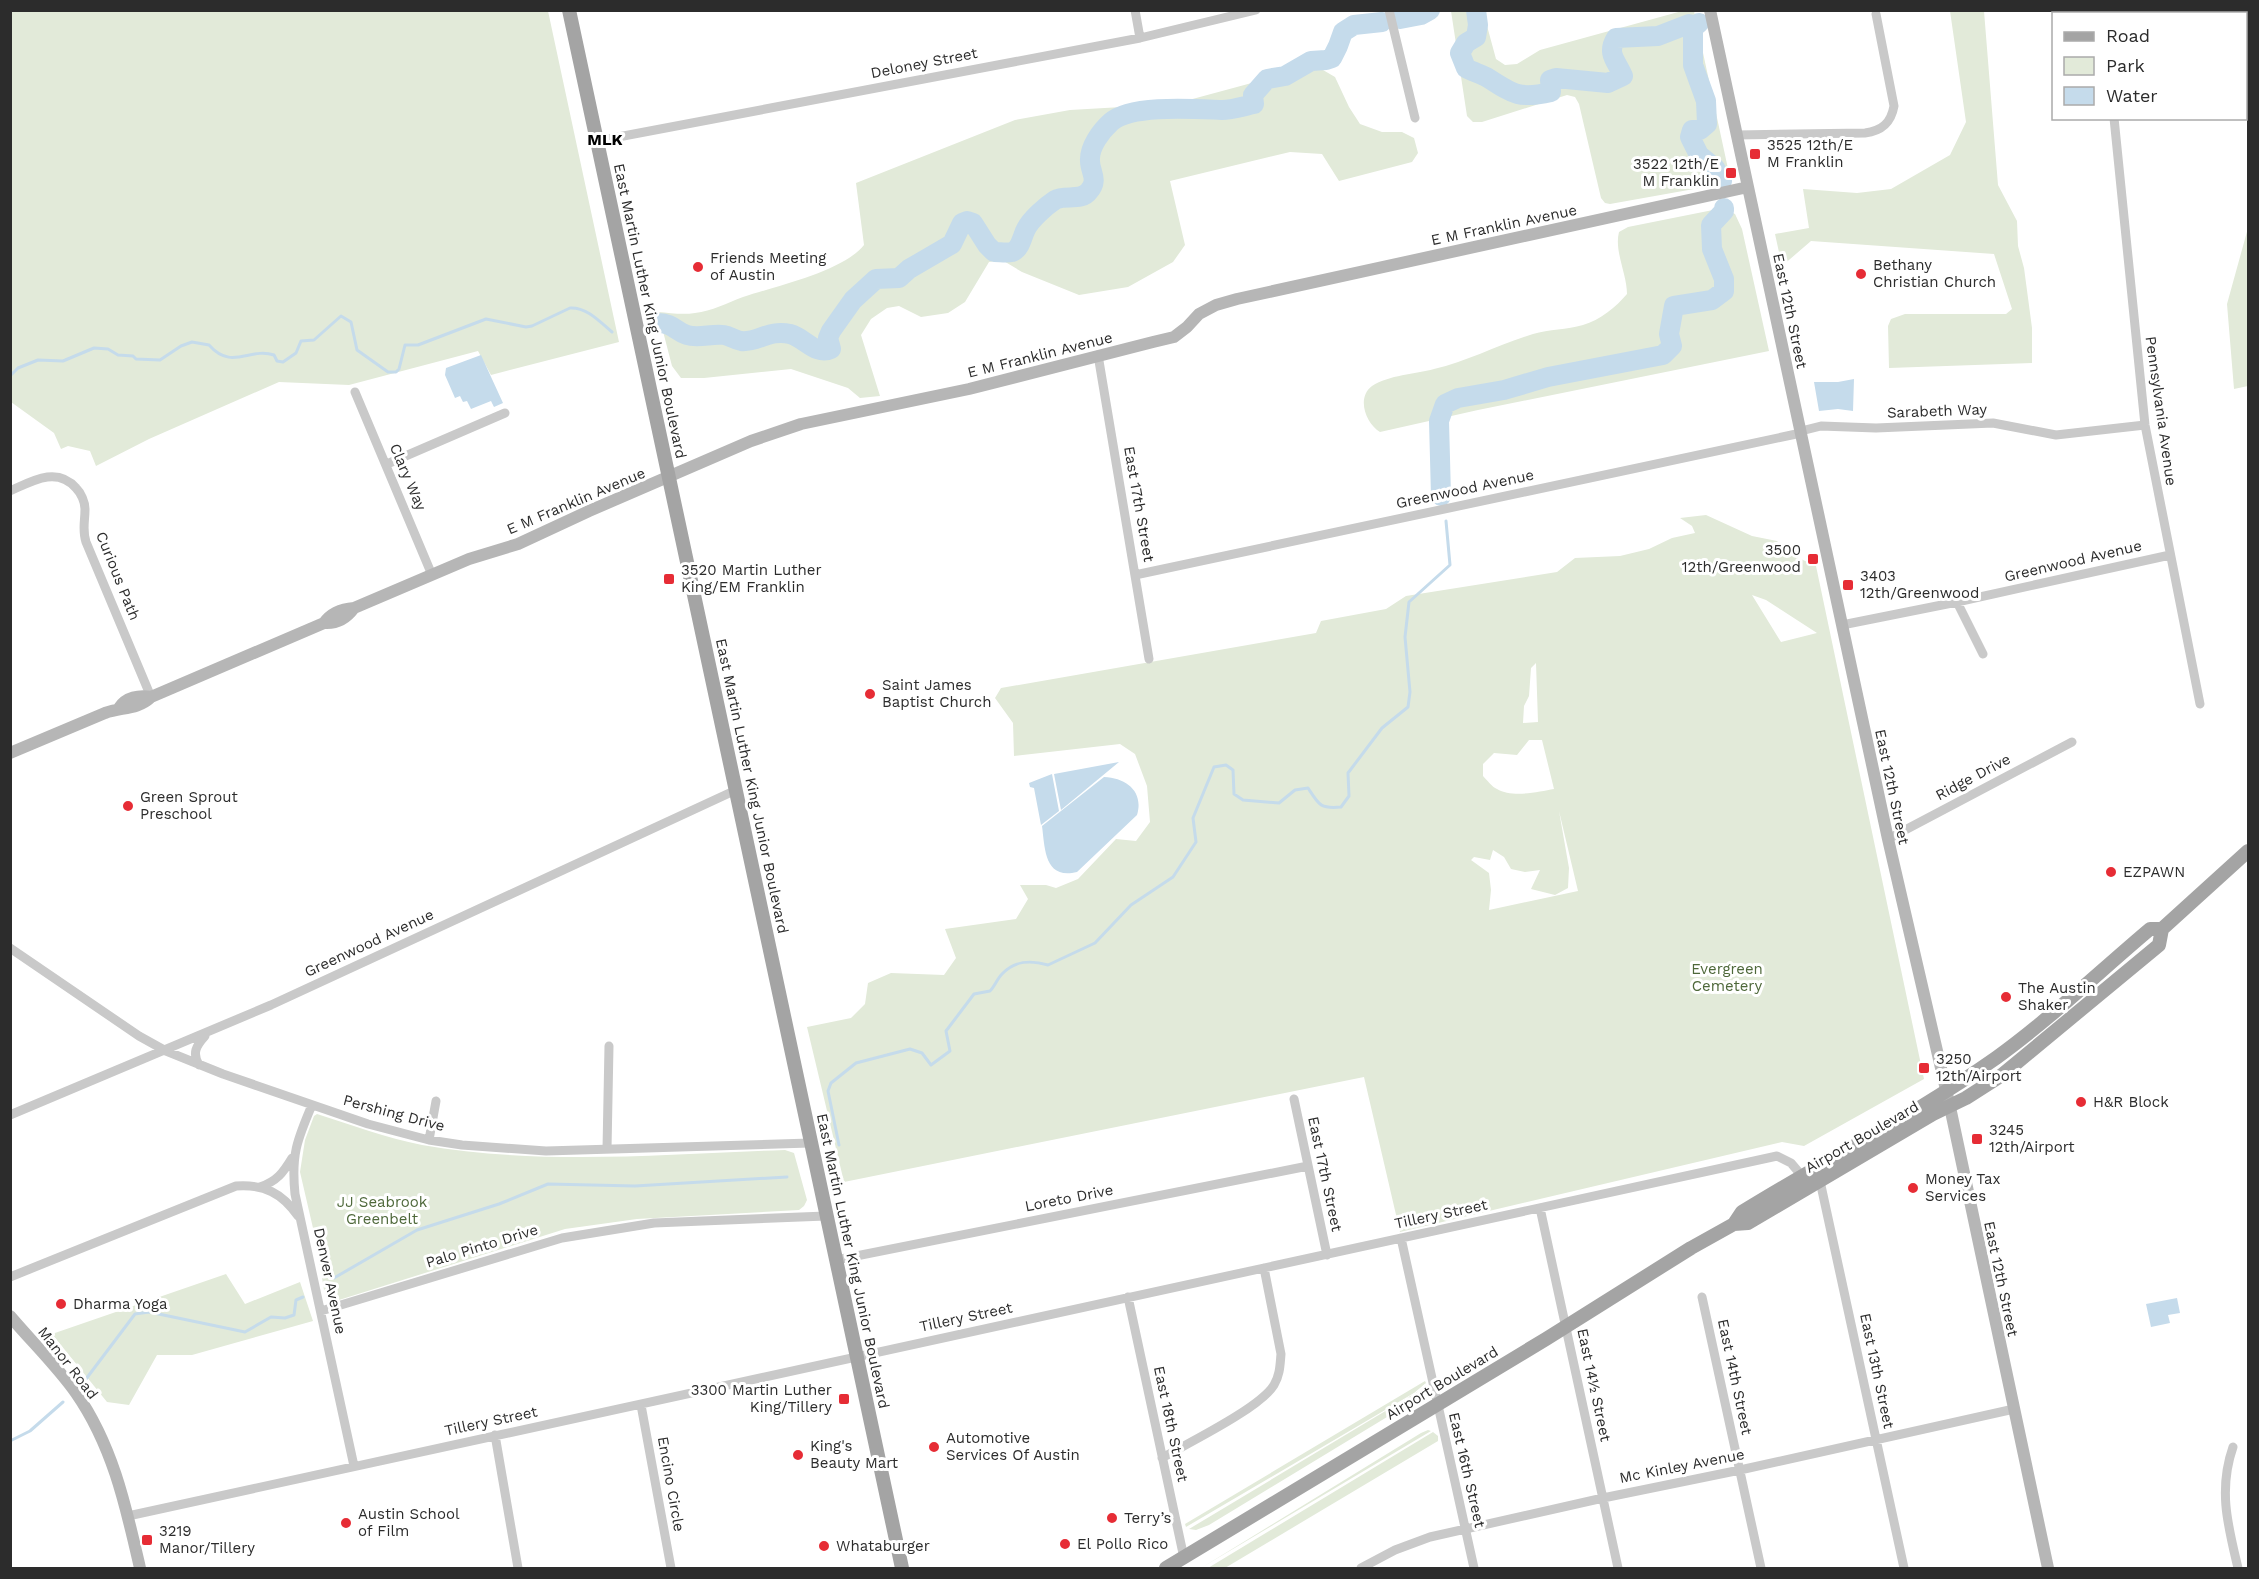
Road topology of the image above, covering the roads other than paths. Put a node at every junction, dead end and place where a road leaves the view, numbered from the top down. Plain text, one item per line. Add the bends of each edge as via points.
1 (568, 10) edge
2 (1135, 10) edge
3 (1256, 10) edge
4 (1389, 10) edge
5 (1710, 10) edge
6 (1876, 14) dead end
7 (1140, 38) junction
8 (1415, 118) dead end
9 (2114, 120) edge
10 (1737, 135) junction
11 (597, 141) junction
12 (1748, 187) junction
13 (1098, 355) junction
14 (355, 392) dead end
15 (505, 413) dead end
16 (2145, 425) junction
17 (1801, 432) junction
18 (387, 464) junction
19 (669, 477) junction
20 (10, 491) edge
21 (2170, 555) junction
22 (432, 575) junction
23 (1136, 575) junction
24 (1957, 602) junction
25 (1842, 626) junction
26 (1983, 654) dead end
27 (1149, 658) dead end
28 (151, 697) junction
29 (2200, 704) dead end
30 (2072, 742) dead end
31 (10, 753) edge
32 (736, 790) junction
33 (1888, 839) junction
34 (2248, 851) edge
35 (2162, 929) junction
36 (10, 948) edge
37 (208, 1033) junction
38 (609, 1046) dead end
39 (166, 1051) junction
40 (199, 1065) junction
41 (1946, 1091) junction
42 (1294, 1099) dead end
43 (436, 1101) dead end
44 (312, 1105) junction
45 (1950, 1107) junction
46 (10, 1115) edge
47 (429, 1140) junction
48 (810, 1143) junction
49 (607, 1149) junction
50 (293, 1156) junction
51 (1308, 1166) junction
52 (1802, 1176) junction
53 (1820, 1181) junction
54 (260, 1187) junction
55 (1540, 1208) junction
56 (826, 1216) junction
57 (301, 1221) junction
58 (1734, 1224) junction
59 (1401, 1238) junction
60 (1327, 1255) junction
61 (836, 1260) junction
62 (1264, 1268) junction
63 (10, 1277) edge
64 (1128, 1297) junction
65 (1702, 1297) dead end
66 (321, 1311) junction
67 (10, 1316) edge
68 (1566, 1327) junction
69 (857, 1357) junction
70 (641, 1405) junction
71 (1437, 1405) junction
72 (2014, 1409) junction
73 (495, 1436) junction
74 (1877, 1440) junction
75 (2233, 1447) dead end
76 (1162, 1458) junction
77 (354, 1466) junction
78 (1740, 1470) junction
79 (1603, 1498) junction
80 (128, 1516) junction
81 (1466, 1529) junction
82 (1184, 1558) junction
83 (140, 1569) edge
84 (518, 1569) edge
85 (671, 1569) edge
86 (902, 1569) edge
87 (1166, 1569) edge
88 (1361, 1569) edge
89 (1474, 1569) edge
90 (1618, 1569) edge
91 (1761, 1569) edge
92 (1904, 1569) edge
93 (2048, 1569) edge
94 (2238, 1569) edge

1 - 11 main road, East Martin Luther King Junior Boulevard
2 - 7 street
3 - 7 street, Deloney Street
4 - 8 street
5 - 10 street, East 12th Street
6 - 10 street via 1893,98 1888,122 1865,133
7 - 11 street, Deloney Street
9 - 16 street, Pennsylvania Avenue
10 - 12 street, East 12th Street
11 - 19 main road, East Martin Luther King Junior Boulevard
12 - 13 street, E M Franklin Avenue via 1237,299 1199,314 1174,336
12 - 17 street, East 12th Street
13 - 19 street, E M Franklin Avenue via 969,389 801,424
13 - 23 street, East 17th Street
14 - 18 street, Clary Way
15 - 18 street
16 - 17 street, Sarabeth Way via 2056,435 1993,423 1821,426
16 - 21 street, Pennsylvania Avenue
17 - 23 street, Greenwood Avenue
17 - 25 street, East 12th Street
18 - 22 street, Clary Way
19 - 22 street, E M Franklin Avenue via 518,544
19 - 32 main road, East Martin Luther King Junior Boulevard
20 - 28 street, Curious Path via 47,476 73,484 86,508 86,542
21 - 24 street, Greenwood Avenue
21 - 29 street, Pennsylvania Avenue
22 - 28 street, E M Franklin Avenue via 354,608 333,624 324,623
23 - 27 street, East 17th Street
24 - 25 street, Greenwood Avenue
24 - 26 street
25 - 33 street, East 12th Street
28 - 31 street, E M Franklin Avenue via 133,698 119,708
30 - 33 street, Ridge Drive
32 - 37 street, Greenwood Avenue
32 - 48 main road, East Martin Luther King Junior Boulevard
33 - 41 street, East 12th Street
34 - 35 main road, Airport Boulevard
35 - 41 main road, Airport Boulevard via 2150,928 2030,1032
35 - 45 main road, Airport Boulevard via 2159,945 2002,1075
36 - 39 street, Pershing Drive
37 - 39 street, Greenwood Avenue
37 - 40 street via 195,1048
38 - 49 street
39 - 40 street, Pershing Drive
39 - 46 street, Greenwood Avenue
40 - 44 street, Pershing Drive
41 - 45 street, East 12th Street
41 - 52 main road, Airport Boulevard
42 - 51 street, East 17th Street
43 - 47 street
44 - 47 street, Pershing Drive
44 - 50 street, Denver Avenue
45 - 53 main road, Airport Boulevard
45 - 72 street, East 12th Street
47 - 49 street, Pershing Drive via 546,1151
48 - 49 street, Pershing Drive
48 - 56 main road, East Martin Luther King Junior Boulevard
50 - 54 street via 278,1178
50 - 57 street, Denver Avenue
51 - 60 street, East 17th Street
51 - 61 street, Loreto Drive
52 - 55 street, Tillery Street via 1791,1163 1777,1156
52 - 58 main road, Airport Boulevard via 1742,1212
53 - 58 main road, Airport Boulevard via 1748,1223
53 - 74 street, East 13th Street
54 - 57 street via 279,1194
54 - 63 street via 224,1189
55 - 59 street, Tillery Street
55 - 68 street, East 14½ Street
56 - 61 main road, East Martin Luther King Junior Boulevard
56 - 66 street, Palo Pinto Drive via 654,1223 562,1238
57 - 66 street, Denver Avenue
58 - 68 main road, Airport Boulevard
59 - 60 street, Tillery Street
59 - 71 street, East 16th Street
60 - 62 street, Tillery Street
61 - 69 main road, East Martin Luther King Junior Boulevard
62 - 64 street, Tillery Street
62 - 76 street via 1280,1343 1277,1379 1257,1402
64 - 69 street, Tillery Street
64 - 76 street, East 18th Street
65 - 78 street, East 14th Street
66 - 77 street, Denver Avenue
67 - 80 street, Manor Road via 75,1392 88,1413 113,1463
68 - 71 main road, Airport Boulevard
68 - 79 street, East 14½ Street
69 - 70 street, Tillery Street
69 - 86 main road, East Martin Luther King Junior Boulevard
70 - 73 street, Tillery Street
70 - 85 street, Encino Circle
71 - 81 street, East 16th Street
71 - 82 main road, Airport Boulevard
72 - 74 street, Mc Kinley Avenue
72 - 93 street, East 12th Street
73 - 77 street, Tillery Street
73 - 84 street
74 - 78 street, Mc Kinley Avenue
74 - 92 street, East 13th Street
75 - 94 street via 2224,1488
76 - 82 street, East 18th Street
77 - 80 street, Tillery Street
78 - 79 street, Mc Kinley Avenue
78 - 91 street, East 14th Street
79 - 81 street, Mc Kinley Avenue
79 - 90 street, East 14½ Street
80 - 83 street, Manor Road
81 - 88 street, Mc Kinley Avenue via 1408,1544
81 - 89 street, East 16th Street
82 - 87 main road, Airport Boulevard

